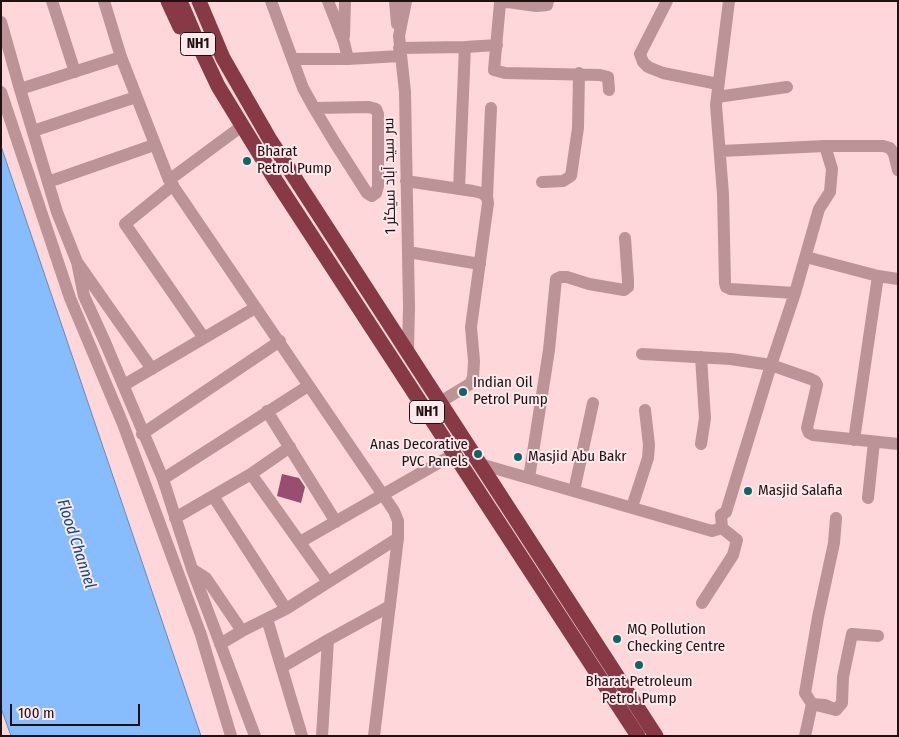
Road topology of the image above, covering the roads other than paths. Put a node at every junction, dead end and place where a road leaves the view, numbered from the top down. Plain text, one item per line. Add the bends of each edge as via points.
1 (52, 1) edge
2 (104, 1) edge
3 (168, 1) edge
4 (180, 1) edge
5 (199, 1) edge
6 (207, 1) edge
7 (271, 1) edge
8 (328, 1) edge
9 (345, 1) edge
10 (395, 1) edge
11 (406, 1) edge
12 (548, 1) edge
13 (667, 1) edge
14 (728, 1) edge
15 (1, 22) edge
16 (344, 42) junction
17 (497, 45) junction
18 (399, 47) junction
19 (465, 47) junction
20 (121, 58) junction
21 (292, 59) junction
22 (348, 60) junction
23 (75, 72) junction
24 (578, 73) junction
25 (787, 87) dead end
26 (20, 89) junction
27 (609, 90) dead end
28 (718, 91) junction
29 (1, 92) edge
30 (243, 95) junction
31 (136, 97) junction
32 (228, 104) junction
33 (314, 108) junction
34 (491, 108) dead end
35 (242, 126) junction
36 (33, 131) junction
37 (154, 145) junction
38 (825, 146) junction
39 (720, 151) junction
40 (898, 170) edge
41 (406, 181) junction
42 (48, 182) junction
43 (171, 182) junction
44 (542, 182) dead end
45 (459, 189) junction
46 (487, 197) junction
47 (625, 238) dead end
48 (408, 252) junction
49 (806, 257) junction
50 (77, 262) junction
51 (480, 264) junction
52 (878, 276) junction
53 (898, 279) edge
54 (795, 293) junction
55 (255, 308) junction
56 (204, 338) junction
57 (280, 341) junction
58 (408, 350) junction
59 (642, 354) dead end
60 (701, 358) junction
61 (771, 365) junction
62 (152, 368) junction
63 (124, 385) junction
64 (308, 386) junction
65 (440, 402) junction
66 (593, 403) dead end
67 (645, 410) dead end
68 (267, 411) junction
69 (142, 434) junction
70 (854, 440) junction
71 (874, 442) junction
72 (701, 444) dead end
73 (898, 444) edge
74 (290, 447) junction
75 (454, 454) junction
76 (480, 464) junction
77 (251, 474) junction
78 (163, 478) junction
79 (529, 478) junction
80 (574, 490) junction
81 (384, 495) junction
82 (213, 496) junction
83 (868, 498) dead end
84 (632, 507) junction
85 (175, 518) junction
86 (836, 518) dead end
87 (336, 522) junction
88 (722, 528) junction
89 (398, 538) junction
90 (300, 542) junction
91 (192, 569) junction
92 (328, 582) junction
93 (702, 603) dead end
94 (390, 606) junction
95 (286, 610) junction
96 (267, 619) junction
97 (242, 631) junction
98 (878, 636) dead end
99 (328, 640) junction
100 (220, 644) junction
101 (282, 667) junction
102 (812, 704) junction
103 (231, 736) edge
104 (255, 736) edge
105 (302, 736) edge
106 (322, 736) edge
107 (374, 736) edge
108 (638, 736) edge
109 (656, 736) edge
110 (805, 736) edge

1 - 23 street
2 - 20 street
3 - 32 highway via 206,78
4 - 32 highway, NH1 via 200,50
5 - 30 highway, NH1
6 - 30 highway via 238,73
7 - 21 street
8 - 16 street
9 - 16 street
10 - 18 street
11 - 18 street, سر سید آباد سیکٹر 1
12 - 17 street via 547,5 536,6 500,3
13 - 28 street via 640,54 643,62 663,73
14 - 28 street
15 - 26 street
16 - 22 street
17 - 19 street
17 - 24 street via 494,70 506,73
18 - 19 street
18 - 22 street
18 - 41 street, سر سید آباد سیکٹر 1 via 405,92
19 - 45 street
20 - 23 street
20 - 31 street
21 - 22 street
21 - 33 street
23 - 26 street
24 - 27 street via 608,77
24 - 44 street via 578,128 571,176 563,181
25 - 28 street
26 - 36 street
28 - 39 street
29 - 103 street via 70,298 124,424 202,635
30 - 58 highway, NH1
31 - 36 street
31 - 37 street
32 - 35 highway, NH1
33 - 33 street via 369,107 376,110 378,186 372,196 367,193
34 - 46 street
35 - 43 street
35 - 75 highway, NH1
36 - 42 street
37 - 42 street
37 - 43 street
38 - 39 street
38 - 40 street via 890,148
38 - 49 street via 832,169 832,183 819,209
39 - 54 street via 726,287
41 - 45 street
41 - 48 street, سر سید آباد سیکٹر 1
42 - 50 street
43 - 55 street
43 - 56 street via 125,224
45 - 46 street
46 - 51 street
47 - 79 street via 628,286 624,290 567,277 556,279 549,350
48 - 51 street
48 - 58 street, سر سید آباد سیکٹر 1
49 - 52 street
49 - 54 street
50 - 62 street
50 - 63 street via 84,296
51 - 65 street via 472,328 473,378 470,384
52 - 53 street
52 - 70 street
54 - 61 street
55 - 56 street
55 - 57 street
56 - 62 street
57 - 64 street
57 - 69 street
58 - 65 highway, NH1
59 - 60 street
60 - 61 street
60 - 72 street via 705,418
61 - 70 street via 816,381 807,428 809,433
61 - 88 street via 726,512 721,515
62 - 63 street
63 - 69 street
64 - 68 street
64 - 81 street
65 - 76 highway, NH1
66 - 80 street
67 - 84 street via 648,458
68 - 74 street
68 - 78 street
69 - 78 street
70 - 71 street
71 - 73 street
71 - 83 street
74 - 77 street
74 - 87 street
75 - 81 street
75 - 108 highway, NH1
76 - 79 street
76 - 109 highway, NH1
77 - 82 street
77 - 90 street
78 - 85 street
79 - 80 street
80 - 84 street
81 - 87 street
81 - 89 street via 398,521
82 - 85 street
82 - 95 street
84 - 88 street via 712,531
85 - 91 street
86 - 102 street via 805,693
87 - 90 street
88 - 93 street via 737,540 733,555
89 - 92 street
89 - 94 street
90 - 92 street
91 - 97 street via 206,578
91 - 100 street
92 - 95 street
94 - 99 street
94 - 107 street
95 - 96 street
96 - 97 street
96 - 101 street
97 - 100 street
98 - 102 street via 852,634 843,677 842,703 836,710
99 - 101 street
99 - 106 street
100 - 104 street
101 - 105 street
102 - 110 street

